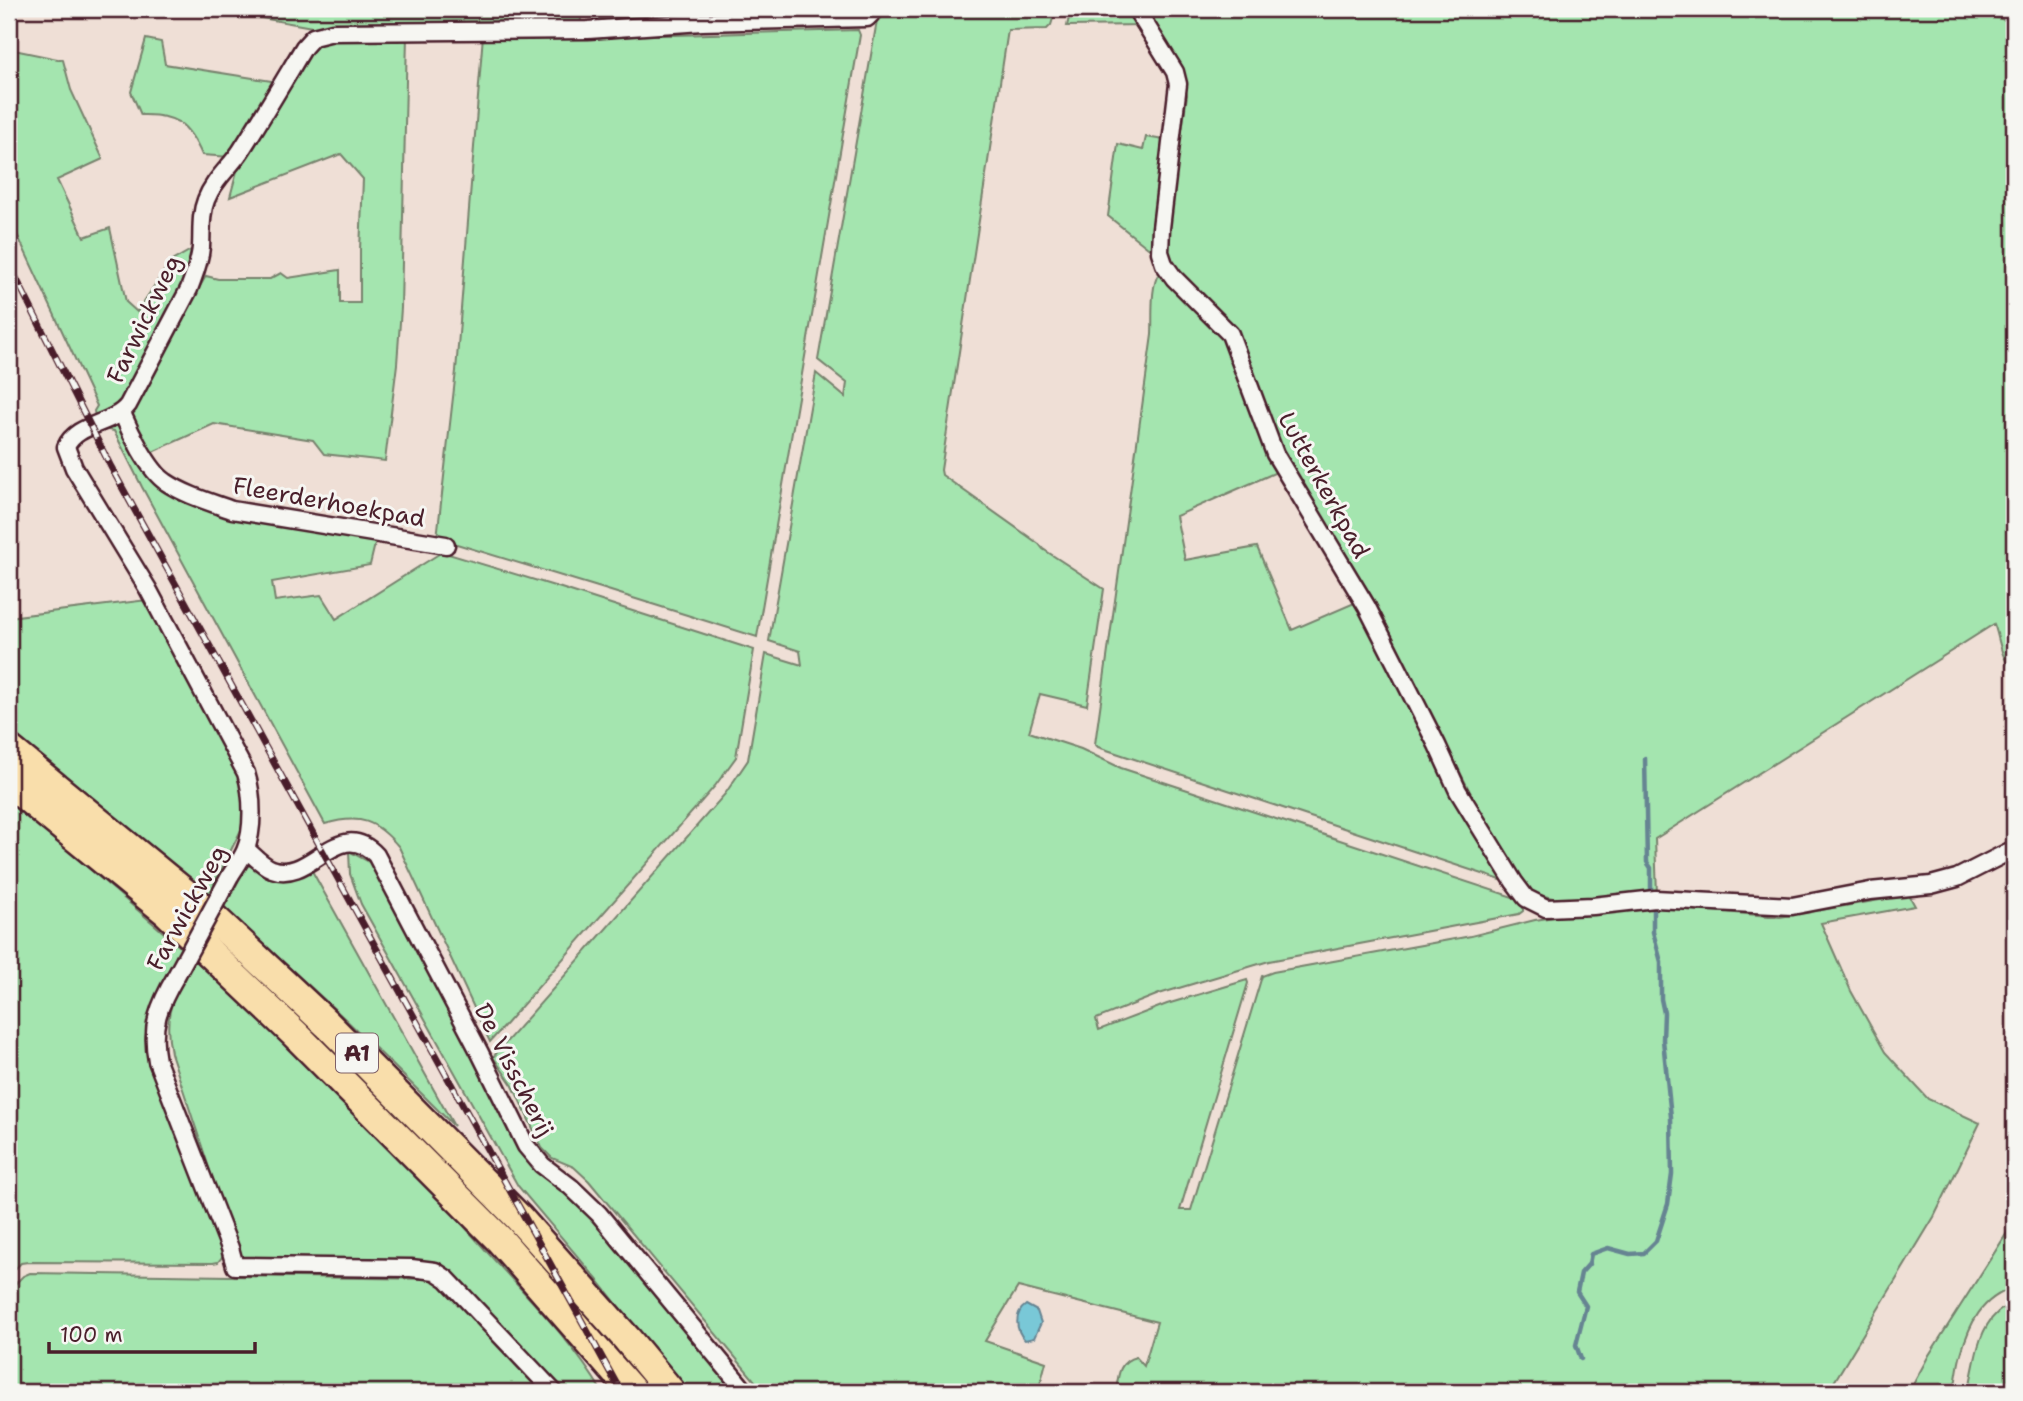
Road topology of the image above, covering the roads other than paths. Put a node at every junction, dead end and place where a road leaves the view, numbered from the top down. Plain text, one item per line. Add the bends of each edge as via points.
1 (876, 9) edge
2 (1136, 9) edge
3 (122, 413) junction
4 (446, 545) dead end
5 (9, 749) edge
6 (9, 783) edge
7 (246, 849) junction
8 (2014, 849) edge
9 (554, 1392) edge
10 (633, 1392) edge
11 (671, 1392) edge
12 (746, 1392) edge

1 - 3 street, Farwickweg via 867,18 587,30 333,32 313,37 206,200 201,249 189,289
2 - 8 street, Lutterkerkpad via 1178,84 1161,228 1163,262 1230,334 1275,454 1367,607 1458,791 1526,898 1546,908 1655,899 1792,906 1931,885 1957,878
3 - 4 street, Fleerderhoekpad via 159,476 198,498 232,510
3 - 7 street, Farwickweg via 74,436 65,447 241,760 252,798
5 - 11 highway, A1 via 202,907 327,1024 518,1217
6 - 10 highway, A1 via 168,913 295,1034 499,1239
7 - 9 street, Farwickweg, bridge via 160,1005 154,1027 157,1061 235,1266 435,1271
7 - 12 street, De Visscherij via 269,869 281,872 352,841 369,847 526,1146 599,1214

